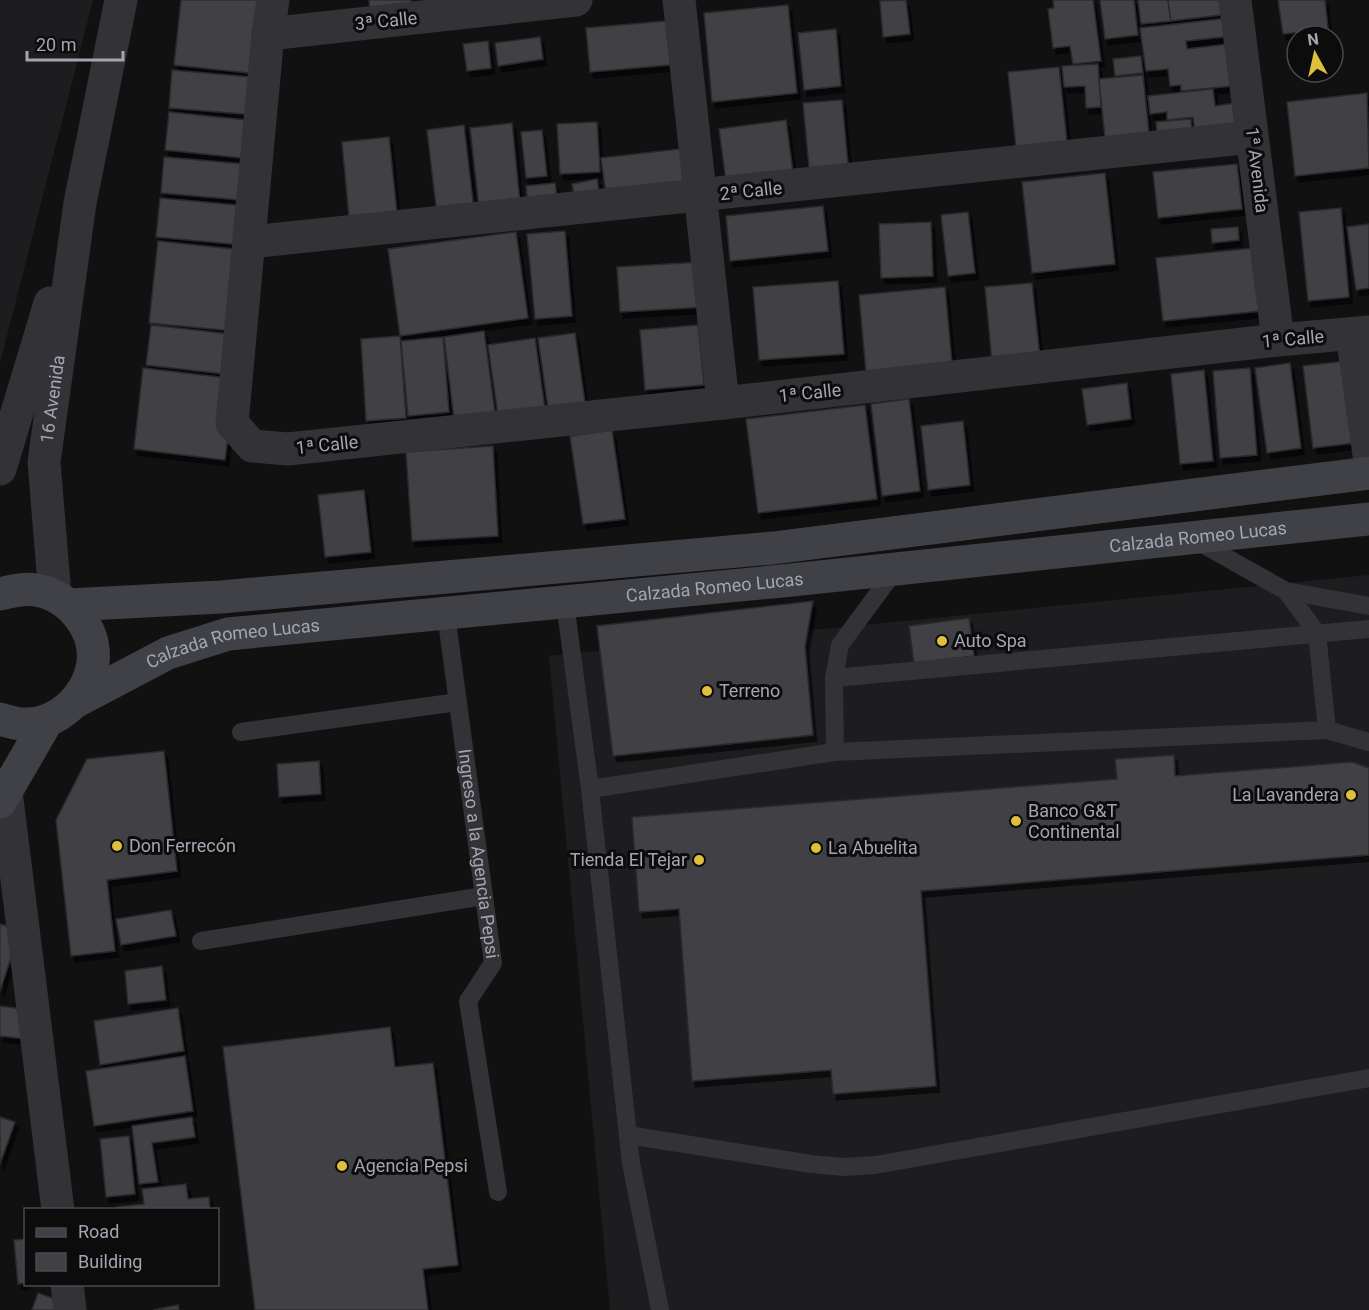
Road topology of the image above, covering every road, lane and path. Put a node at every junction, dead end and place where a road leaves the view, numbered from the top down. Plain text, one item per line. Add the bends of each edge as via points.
1 (121, 0) edge
2 (273, 0) edge
3 (576, 0) edge
4 (679, 0) edge
5 (1235, 0) edge
6 (268, 34) junction
7 (1252, 136) junction
8 (700, 196) junction
9 (80, 203) junction
10 (250, 242) junction
11 (1360, 333) edge
12 (1278, 340) junction
13 (723, 403) junction
14 (1369, 455) edge
15 (0, 470) edge
16 (1369, 473) edge
17 (1369, 519) edge
18 (1190, 538) junction
19 (897, 567) junction
20 (1286, 591) junction
21 (0, 594) edge
22 (62, 600) junction
23 (565, 603) junction
24 (1369, 606) edge
25 (446, 614) junction
26 (1369, 629) edge
27 (1317, 633) junction
28 (834, 678) junction
29 (75, 702) junction
30 (458, 702) junction
31 (0, 719) edge
32 (47, 721) junction
33 (1327, 730) junction
34 (241, 732) dead end
35 (1369, 742) edge
36 (836, 752) junction
37 (590, 789) junction
38 (3, 797) edge
39 (484, 896) junction
40 (201, 941) dead end
41 (1369, 1078) edge
42 (628, 1135) junction
43 (498, 1192) dead end
44 (58, 1208) edge
45 (67, 1286) edge
46 (70, 1310) edge
47 (660, 1310) edge

1 - 9 street, 16 Avenida
2 - 6 street
3 - 6 street, 3ª Calle
4 - 8 street
5 - 7 street, 1ª Avenida
6 - 10 street
7 - 8 street, 2ª Calle
7 - 12 street, 1ª Avenida
8 - 10 street, 2ª Calle
8 - 13 street
9 - 15 street, 16 Avenida
9 - 22 street, 16 Avenida via 44,462
10 - 13 street, 1ª Calle via 232,423 252,446 288,449
11 - 12 street, 1ª Calle
11 - 14 street
12 - 13 street, 1ª Calle
16 - 22 street, Calzada Romeo Lucas via 773,548 221,597
17 - 18 street, Calzada Romeo Lucas
18 - 19 street, Calzada Romeo Lucas
18 - 20 lane
19 - 23 street, Calzada Romeo Lucas
19 - 28 lane via 840,645
20 - 24 lane
20 - 27 lane
21 - 22 street, Calzada Romeo Lucas via 36,590
22 - 29 street via 83,621 91,641 93,663 87,684
23 - 25 street, Calzada Romeo Lucas
23 - 37 lane
25 - 29 street, Calzada Romeo Lucas via 228,634 168,653
25 - 30 lane, Ingreso a la Agencia Pepsi
26 - 27 lane
27 - 28 lane
27 - 33 lane
28 - 36 lane
29 - 32 street, Calzada Romeo Lucas
30 - 34 lane
30 - 39 lane, Ingreso a la Agencia Pepsi
31 - 32 street via 23,724
32 - 38 street
33 - 35 lane
33 - 36 lane
36 - 37 lane
37 - 42 lane
38 - 44 street
39 - 40 lane
39 - 43 lane, Ingreso a la Agencia Pepsi via 493,963 468,1001
41 - 42 lane via 875,1165 810,1164
42 - 47 lane
45 - 46 street

